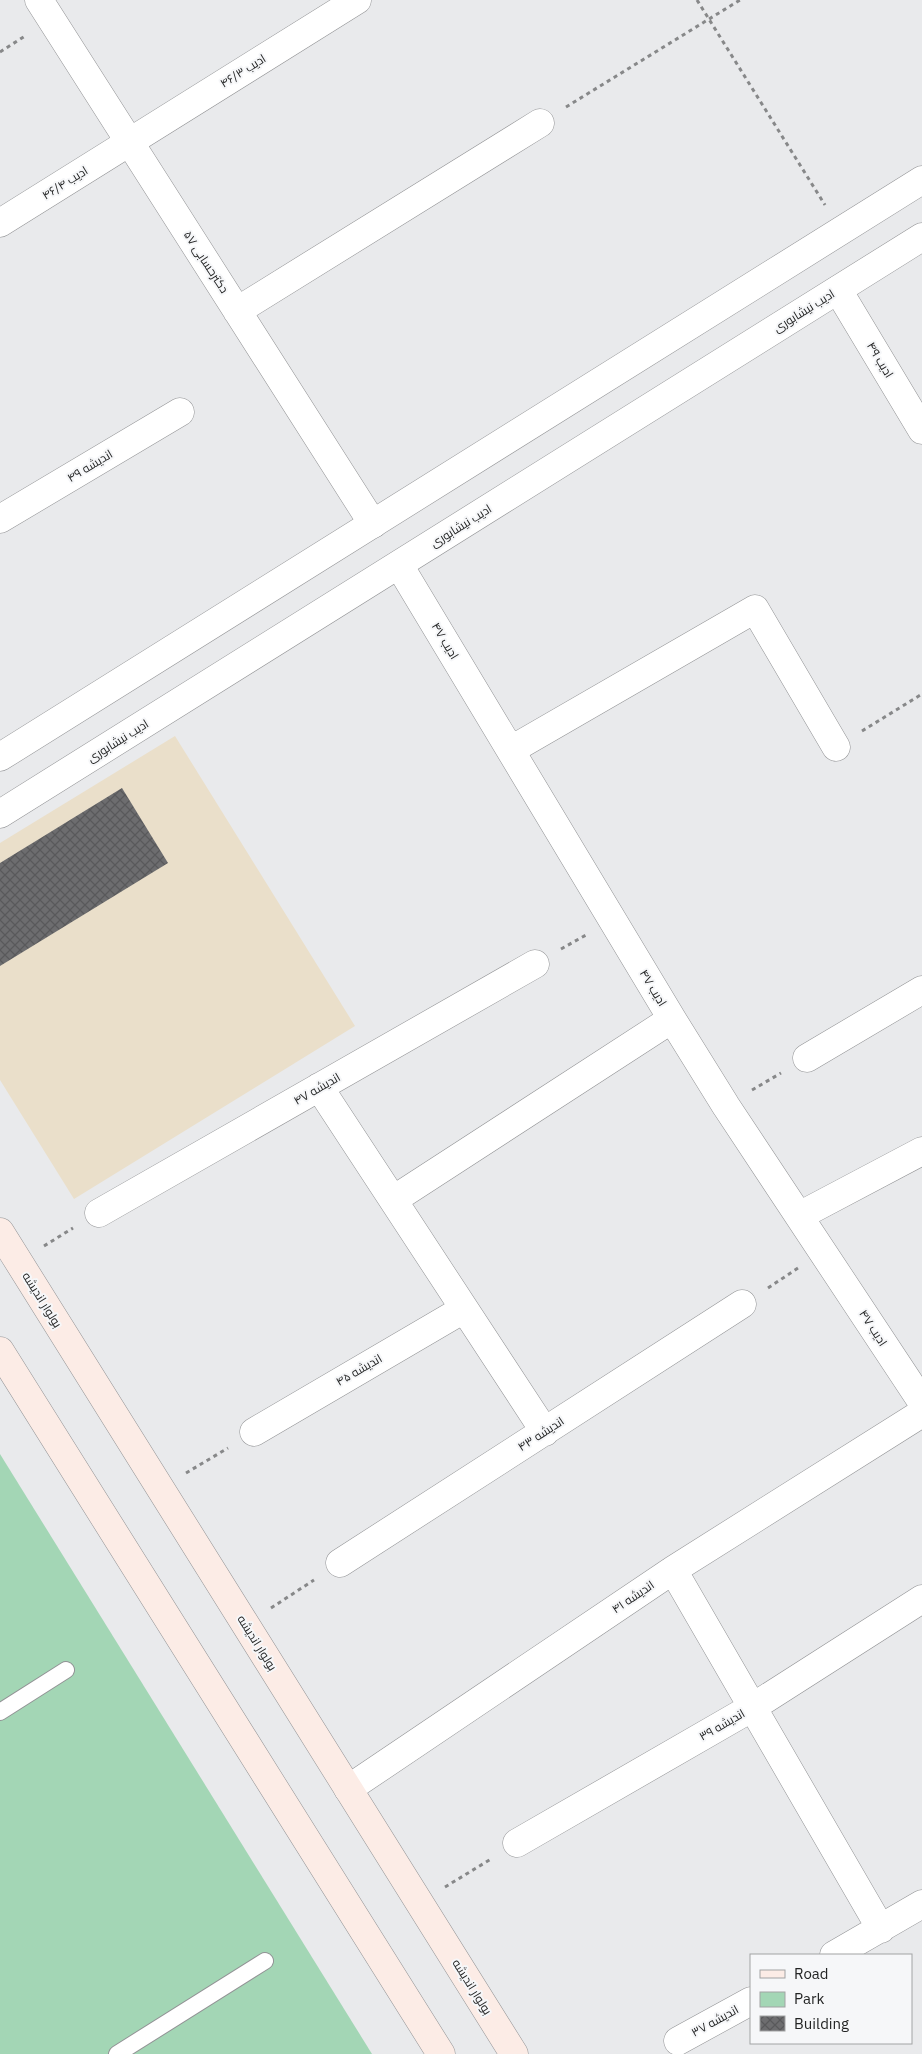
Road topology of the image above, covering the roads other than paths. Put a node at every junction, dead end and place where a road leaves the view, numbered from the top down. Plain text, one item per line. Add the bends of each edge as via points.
1 (39, 0) edge
2 (357, 0) edge
3 (540, 123) road end
4 (129, 142) junction
5 (922, 180) edge
6 (0, 223) edge
7 (922, 237) edge
8 (838, 290) junction
9 (237, 311) junction
10 (180, 412) dead end
11 (922, 430) edge
12 (0, 519) edge
13 (373, 524) junction
14 (399, 565) junction
15 (836, 747) road end
16 (511, 750) junction
17 (0, 757) edge
18 (0, 814) edge
19 (534, 964) road end
20 (922, 990) edge
21 (672, 1019) junction
22 (807, 1058) road end
23 (319, 1087) junction
24 (922, 1151) edge
25 (392, 1200) junction
26 (99, 1213) road end
27 (799, 1216) junction
28 (0, 1232) edge
29 (742, 1304) road end
30 (464, 1309) junction
31 (0, 1351) edge
32 (922, 1402) edge
33 (922, 1413) edge
34 (254, 1432) road end
35 (545, 1432) junction
36 (340, 1563) road end
37 (673, 1570) junction
38 (922, 1599) edge
39 (66, 1670) dead end
40 (752, 1707) junction
41 (0, 1712) edge
42 (348, 1789) junction
43 (517, 1843) road end
44 (922, 1904) edge
45 (881, 1929) junction
46 (836, 1954) edge
47 (265, 1961) dead end
48 (750, 2002) edge
49 (678, 2041) dead end
50 (117, 2054) edge
51 (441, 2054) edge
52 (514, 2054) edge

1 - 4 street, دکترحسابی ۵۷
2 - 4 street, ادیب ۴۶/۳
3 - 9 street
4 - 6 street, ادیب ۴۶/۴
4 - 9 street, دکترحسابی ۵۷
5 - 13 street
7 - 8 street, ادیب نیشابوری
8 - 11 street, ادیب ۴۹
8 - 14 street, ادیب نیشابوری
9 - 13 street, دکترحسابی ۵۷
10 - 12 street, اندیشه ۴۹
13 - 17 street
14 - 16 street, ادیب ۴۷
14 - 18 street, ادیب نیشابوری
15 - 16 street via 755,609
16 - 21 street, ادیب ۴۷
19 - 23 street, اندیشه ۴۷
20 - 22 street
21 - 25 street
21 - 27 street, ادیب ۴۷
23 - 25 street
23 - 26 street, اندیشه ۴۷
24 - 27 street
25 - 30 street
27 - 32 street, ادیب ۴۷
28 - 42 main road, بولوار اندیشه
29 - 35 street, اندیشه ۴۳
30 - 34 street, اندیشه ۴۵
30 - 35 street
31 - 51 main road
33 - 37 street, اندیشه ۴۱
35 - 36 street, اندیشه ۴۳
37 - 40 street
37 - 42 street, اندیشه ۴۱
38 - 40 street, اندیشه ۳۹
39 - 41 lane
40 - 43 street, اندیشه ۳۹
40 - 45 street
42 - 52 main road, بولوار اندیشه
44 - 45 street
45 - 46 street
47 - 50 lane
48 - 49 street, اندیشه ۳۷

